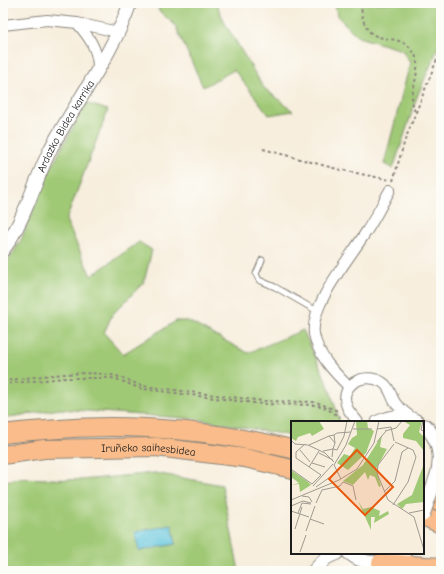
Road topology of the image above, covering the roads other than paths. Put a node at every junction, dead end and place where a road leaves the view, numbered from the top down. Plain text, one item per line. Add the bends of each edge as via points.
1 (130, 3) edge
2 (77, 23) junction
3 (3, 25) edge
4 (118, 32) junction
5 (98, 66) junction
6 (392, 185) road end
7 (3, 250) edge
8 (262, 260) dead end
9 (317, 311) junction
10 (349, 387) junction
11 (357, 421) edge
12 (380, 421) edge
13 (414, 421) edge
14 (417, 421) edge
15 (424, 426) edge
16 (74, 427) junction
17 (424, 427) edge
18 (3, 428) edge
19 (3, 434) edge
20 (441, 439) edge
21 (255, 440) junction
22 (291, 446) edge
23 (291, 449) edge
24 (3, 455) edge
25 (291, 469) edge
26 (439, 474) edge
27 (424, 488) edge
28 (424, 495) edge
29 (441, 496) edge
30 (441, 503) edge
31 (424, 513) edge
32 (424, 516) edge
33 (441, 524) edge
34 (320, 554) edge
35 (336, 554) edge
36 (403, 554) edge
37 (351, 555) edge
38 (381, 563) junction
39 (441, 567) edge
40 (313, 571) edge

1 - 4 street, Ardazko Bidea karrika
2 - 3 street via 47,20
2 - 4 street
2 - 5 street via 90,38 98,54
4 - 5 street, Ardazko Bidea karrika
5 - 7 street, Ardazko Bidea karrika via 51,148 13,237
6 - 9 street
8 - 9 lane via 256,274 258,280
9 - 10 street via 314,318 314,335 321,353 332,370
10 - 11 street via 345,397 347,407
10 - 14 street via 360,378 371,378 384,383 393,394 396,404
12 - 13 street via 400,416
15 - 20 street
16 - 18 highway
16 - 19 highway, Iruñeko saihesbidea
16 - 21 highway, Iruñeko saihesbidea via 149,426
17 - 26 street via 435,437 440,450
21 - 22 highway
21 - 23 highway, Iruñeko saihesbidea
24 - 25 highway, Iruñeko saihesbidea via 44,449 156,447 245,458
26 - 31 street, bridge
27 - 29 highway
28 - 30 highway
32 - 33 highway
34 - 40 street
35 - 40 street via 326,558
36 - 38 street via 394,560
37 - 38 street via 367,563
38 - 39 highway

